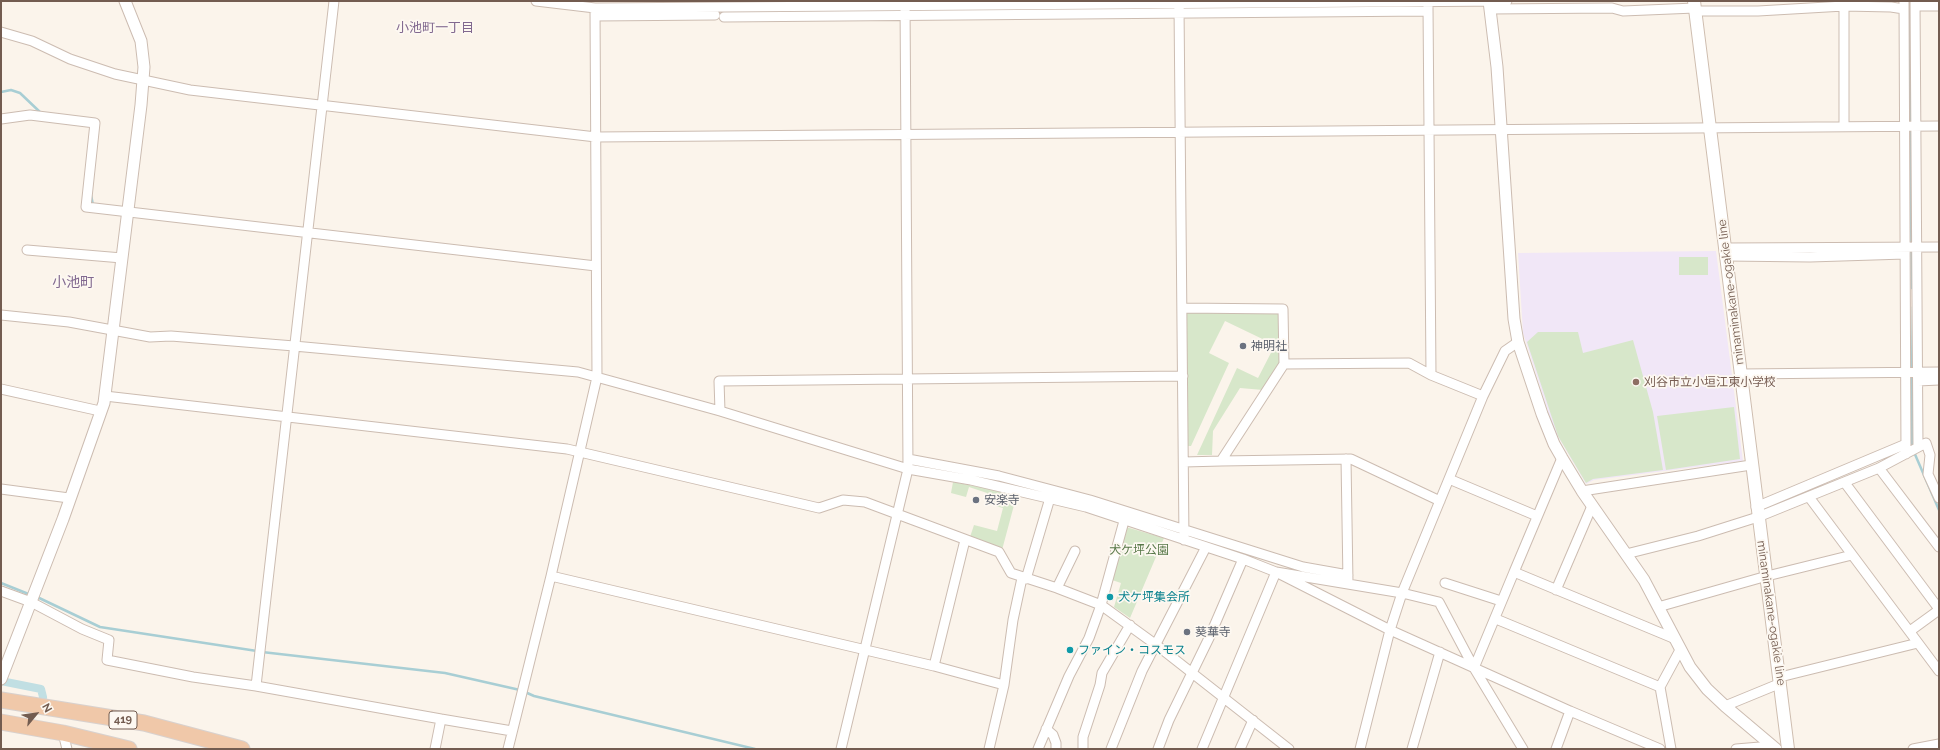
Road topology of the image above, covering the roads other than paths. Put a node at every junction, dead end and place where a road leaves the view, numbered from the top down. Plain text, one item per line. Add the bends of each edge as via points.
1 (125, 1) edge
2 (334, 1) edge
3 (536, 1) edge
4 (1507, 1) edge
5 (1489, 4) edge
6 (1915, 4) edge
7 (1428, 5) edge
8 (1844, 6) junction
9 (1904, 6) edge
10 (1939, 6) edge
11 (1179, 7) edge
12 (1694, 7) edge
13 (905, 8) edge
14 (722, 10) edge
15 (595, 12) junction
16 (1, 32) edge
17 (143, 80) junction
18 (322, 105) junction
19 (1, 119) edge
20 (1916, 126) junction
21 (1939, 126) edge
22 (1710, 127) junction
23 (1844, 127) junction
24 (1905, 127) junction
25 (1430, 130) junction
26 (1500, 130) junction
27 (1180, 133) junction
28 (906, 135) junction
29 (596, 137) junction
30 (128, 209) junction
31 (307, 233) junction
32 (1939, 246) edge
33 (1906, 249) junction
34 (1917, 249) junction
35 (27, 250) dead end
36 (1726, 252) junction
37 (1939, 253) edge
38 (122, 258) junction
39 (596, 266) junction
40 (1182, 308) junction
41 (1, 315) edge
42 (114, 331) junction
43 (1518, 342) junction
44 (294, 346) junction
45 (1284, 364) junction
46 (1907, 372) junction
47 (1939, 372) edge
48 (1740, 374) junction
49 (1431, 375) junction
50 (1918, 375) junction
51 (1183, 376) junction
52 (597, 377) junction
53 (908, 379) junction
54 (1939, 380) edge
55 (1, 389) edge
56 (105, 396) junction
57 (1483, 396) junction
58 (100, 411) junction
59 (720, 411) junction
60 (286, 417) junction
61 (1917, 447) junction
62 (1907, 450) junction
63 (580, 451) junction
64 (1562, 458) junction
65 (908, 459) junction
66 (1346, 459) junction
67 (1221, 461) junction
68 (1184, 462) junction
69 (1751, 465) junction
70 (1879, 468) junction
71 (1934, 468) edge
72 (908, 469) junction
73 (1449, 479) junction
74 (1845, 483) junction
75 (1, 489) edge
76 (1582, 491) junction
77 (1809, 497) junction
78 (69, 498) junction
79 (1050, 498) junction
80 (1939, 498) edge
81 (1440, 501) junction
82 (1592, 506) junction
83 (1757, 512) junction
84 (897, 515) junction
85 (1537, 516) junction
86 (1124, 521) junction
87 (1184, 529) junction
88 (965, 540) junction
89 (1184, 540) junction
90 (1206, 547) junction
91 (1939, 547) edge
92 (1075, 551) dead end
93 (1626, 554) junction
94 (1852, 555) junction
95 (1243, 559) junction
96 (1276, 572) junction
97 (1514, 572) junction
98 (551, 576) junction
99 (1766, 576) junction
100 (1024, 578) junction
101 (1348, 580) junction
102 (1445, 583) dead end
103 (1057, 588) junction
104 (1556, 590) junction
105 (1, 591) edge
106 (1402, 593) junction
107 (33, 597) junction
108 (1501, 601) junction
109 (1101, 605) junction
110 (1658, 607) junction
111 (1939, 610) edge
112 (1496, 619) junction
113 (1130, 625) junction
114 (1390, 630) junction
115 (1910, 632) junction
116 (1673, 638) junction
117 (1918, 643) junction
118 (1156, 644) junction
119 (865, 650) junction
120 (1680, 650) junction
121 (1440, 652) junction
122 (934, 666) junction
123 (1474, 668) junction
124 (1939, 671) edge
125 (1193, 674) junction
126 (1, 676) edge
127 (1780, 680) junction
128 (1004, 685) junction
129 (256, 686) junction
130 (1660, 687) junction
131 (1224, 698) junction
132 (1, 700) edge
133 (1725, 706) junction
134 (1570, 711) junction
135 (441, 719) junction
136 (1253, 720) junction
137 (1, 722) edge
138 (1046, 729) junction
139 (512, 732) junction
140 (63, 733) junction
141 (1939, 744) edge
142 (1278, 745) edge
143 (1774, 748) edge
144 (67, 749) edge
145 (129, 749) edge
146 (242, 749) edge
147 (435, 749) edge
148 (508, 749) edge
149 (841, 749) edge
150 (990, 749) edge
151 (1038, 749) edge
152 (1056, 749) edge
153 (1083, 749) edge
154 (1111, 749) edge
155 (1158, 749) edge
156 (1202, 749) edge
157 (1240, 749) edge
158 (1289, 749) edge
159 (1360, 749) edge
160 (1412, 749) edge
161 (1523, 749) edge
162 (1556, 749) edge
163 (1660, 749) edge
164 (1671, 749) edge
165 (1736, 749) edge
166 (1788, 749) edge
167 (1913, 749) edge

1 - 17 street via 141,41
2 - 18 street
3 - 15 street
4 - 5 street
5 - 7 street
5 - 12 street via 1612,8 1623,11
5 - 26 street via 1497,67
6 - 10 street
6 - 20 street
7 - 11 street
7 - 25 street
8 - 9 street
8 - 12 street via 1758,11
8 - 23 street
9 - 24 street
11 - 13 street
11 - 27 street
12 - 22 main road, minaminakane-ogakie line
13 - 14 street
13 - 28 street
14 - 15 street
15 - 29 street
16 - 17 street via 32,41 70,59
17 - 18 street via 190,90
17 - 30 street
18 - 29 street
18 - 31 street
19 - 30 street via 30,116 95,123 86,207
20 - 21 street
20 - 24 street
20 - 34 street
22 - 23 street
22 - 26 street
22 - 36 main road, minaminakane-ogakie line
23 - 24 street
24 - 33 street
25 - 26 street
25 - 27 street
25 - 49 street
26 - 43 street
27 - 28 street
27 - 40 street
28 - 29 street
28 - 53 street
29 - 39 street
30 - 31 street
30 - 38 street
31 - 39 street
31 - 44 street
32 - 34 street
33 - 34 street
33 - 36 street
33 - 46 street
34 - 37 street
34 - 50 street
35 - 38 street
36 - 48 main road, minaminakane-ogakie line
38 - 42 street
39 - 52 street
40 - 45 street via 1283,309
40 - 51 street
41 - 42 street via 69,322
42 - 44 street via 150,337 171,336
42 - 56 street
43 - 57 street via 1505,351
43 - 64 street via 1542,414
44 - 52 street via 578,372
44 - 60 street
45 - 49 street via 1409,363
45 - 67 street
46 - 48 street
46 - 50 street
46 - 62 street
47 - 50 street
48 - 69 main road, minaminakane-ogakie line
49 - 57 street
50 - 54 street
50 - 61 street
51 - 53 street
51 - 68 street
52 - 59 street
52 - 63 street
53 - 59 street via 719,381
53 - 65 street
55 - 58 street
56 - 58 street
56 - 60 street
57 - 73 street
58 - 78 street
59 - 72 street
60 - 63 street
60 - 129 street
61 - 62 street
61 - 71 street via 1926,442
62 - 70 street
62 - 83 street
63 - 84 street via 819,508 843,500 864,502
63 - 98 street
64 - 76 street
64 - 85 street
65 - 72 street
65 - 87 street via 1052,489
66 - 67 street
66 - 81 street via 1351,459
66 - 101 street
67 - 68 street
68 - 87 street
69 - 76 street
69 - 83 main road, minaminakane-ogakie line
70 - 74 street
70 - 91 street
71 - 80 street via 1928,474
72 - 79 street
72 - 84 street
73 - 81 street
73 - 85 street
74 - 77 street
74 - 111 street
75 - 78 street
76 - 82 street
77 - 83 street
77 - 94 street
78 - 107 street
79 - 86 street via 1086,507
79 - 100 street
81 - 106 street
82 - 93 street
82 - 104 street
83 - 93 street via 1698,536
83 - 99 main road, minaminakane-ogakie line
84 - 88 street
84 - 119 street
85 - 97 street
86 - 89 street
86 - 109 street
87 - 89 street
87 - 101 street
88 - 100 street via 999,552 1011,573
88 - 122 street
89 - 90 street
90 - 95 street
90 - 118 street
92 - 103 street
93 - 110 street
94 - 99 street
94 - 115 street
95 - 96 street
95 - 125 street
96 - 101 street
96 - 114 street
96 - 131 street
97 - 104 street
97 - 108 street
98 - 119 street
98 - 139 street
99 - 110 street
99 - 127 main road, minaminakane-ogakie line
100 - 103 street
100 - 128 street via 1013,620
101 - 106 street
102 - 108 street
103 - 109 street
104 - 116 street
105 - 107 street
106 - 114 street
106 - 123 street via 1439,602
107 - 126 street
107 - 129 street via 82,629 109,640 107,660
108 - 112 street
109 - 113 street
109 - 138 street via 1089,638
110 - 116 street
111 - 115 street
112 - 123 street
112 - 130 street
113 - 118 street
113 - 153 street via 1102,673 1083,737
114 - 121 street
114 - 159 street
115 - 117 street
116 - 120 street
117 - 124 street
117 - 127 street
118 - 125 street
118 - 154 street via 1134,690
119 - 122 street
119 - 149 street
120 - 130 street
120 - 133 street via 1707,689
121 - 123 street
121 - 160 street
122 - 128 street
123 - 134 street
123 - 161 street
125 - 131 street
125 - 155 street via 1169,720
127 - 133 street
127 - 166 main road, minaminakane-ogakie line
128 - 150 street
129 - 135 street
130 - 164 street
131 - 136 street
131 - 156 street
132 - 146 highway, 419 via 144,723
133 - 143 street
134 - 162 street
134 - 163 street
135 - 139 street
135 - 147 street
136 - 142 street
136 - 157 street
137 - 140 highway, 419
138 - 151 street
138 - 152 street via 1053,735
139 - 148 street
140 - 144 street
140 - 145 highway, 419
141 - 167 street
142 - 158 street
143 - 165 street

